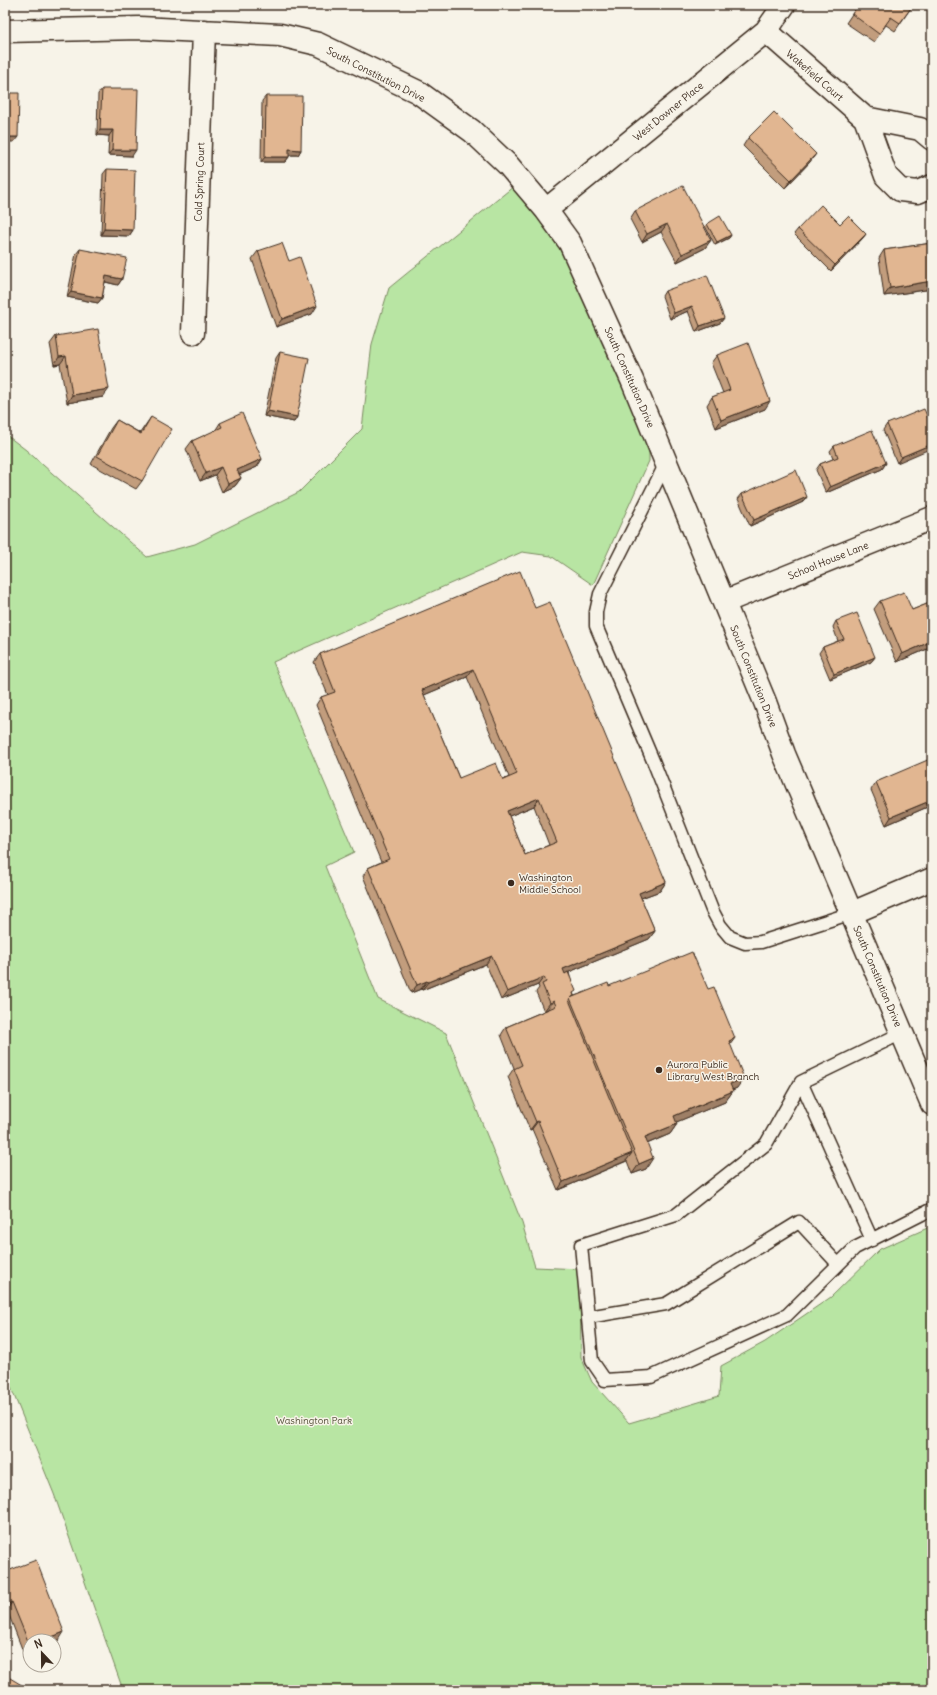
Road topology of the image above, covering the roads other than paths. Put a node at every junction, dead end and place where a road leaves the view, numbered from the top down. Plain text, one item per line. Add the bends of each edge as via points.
1 (784, 5) edge
2 (5, 31) edge
3 (204, 31) junction
4 (766, 31) junction
5 (865, 118) junction
6 (932, 139) edge
7 (932, 186) edge
8 (546, 210) junction
9 (193, 333) dead end
10 (666, 463) junction
11 (932, 518) edge
12 (724, 602) junction
13 (932, 879) edge
14 (852, 913) junction
15 (902, 1033) junction
16 (801, 1082) junction
17 (932, 1104) edge
18 (932, 1210) edge
19 (872, 1240) junction
20 (838, 1264) junction
21 (588, 1317) junction

1 - 4 street, West Downer Place
2 - 3 street, South Constitution Drive via 140,28
3 - 8 street, South Constitution Drive via 280,35 318,44 418,92 472,131 508,165
3 - 9 street, Cold Spring Court
4 - 5 street, Wakefield Court
4 - 8 street, West Downer Place
5 - 6 street, Wakefield Court via 920,129
5 - 7 street, Wakefield Court via 886,176 900,190 918,192
8 - 10 street, South Constitution Drive via 570,243 632,380
10 - 12 street, South Constitution Drive
10 - 14 lane via 600,594 596,626 712,910 730,937 745,943 761,942
11 - 12 street, School House Lane
12 - 14 street, South Constitution Drive via 784,754
13 - 14 street
14 - 15 street, South Constitution Drive
15 - 16 lane
15 - 17 street, South Constitution Drive
16 - 19 lane
16 - 21 lane via 766,1144 676,1215 582,1245
18 - 19 lane
19 - 20 lane via 855,1248
20 - 21 lane via 799,1222 666,1304
20 - 21 lane via 787,1315 651,1377 605,1380 592,1361

